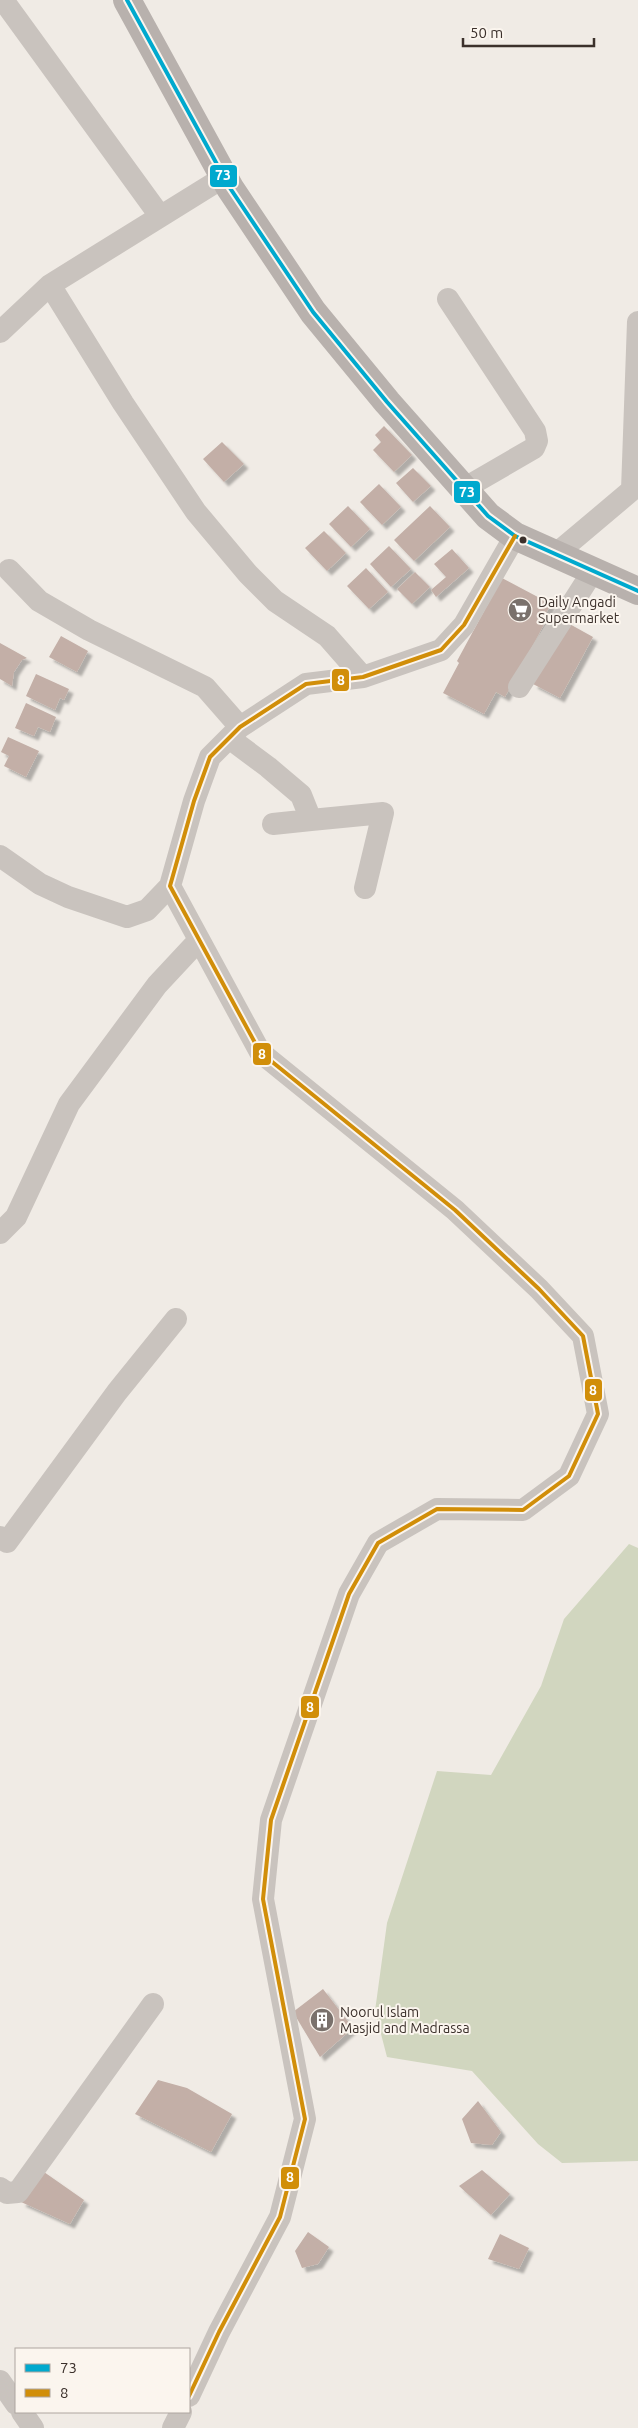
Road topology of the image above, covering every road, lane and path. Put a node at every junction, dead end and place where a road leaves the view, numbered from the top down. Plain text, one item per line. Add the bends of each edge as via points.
1 (3, 0) edge
2 (127, 0) edge
3 (224, 177) junction
4 (160, 216) junction
5 (50, 285) junction
6 (448, 299) dead end
7 (638, 322) edge
8 (0, 332) edge
9 (465, 488) junction
10 (515, 536) junction
11 (556, 554) junction
12 (9, 570) dead end
13 (593, 570) junction
14 (638, 591) edge
15 (363, 677) junction
16 (519, 687) dead end
17 (234, 732) junction
18 (311, 820) junction
19 (273, 824) dead end
20 (0, 856) edge
21 (170, 886) junction
22 (366, 888) dead end
23 (198, 941) junction
24 (0, 1232) edge
25 (176, 1319) dead end
26 (0, 1537) edge
27 (153, 2004) dead end
28 (0, 2188) edge
29 (0, 2381) edge
30 (190, 2394) edge
31 (15, 2403) edge
32 (23, 2413) edge
33 (180, 2413) edge
34 (33, 2428) edge
35 (173, 2428) edge

1 - 4 street
2 - 3 main road
3 - 4 street
3 - 9 main road via 313,312 387,402
4 - 5 street
5 - 8 street
5 - 15 street via 196,512 275,601 327,636
6 - 9 street via 535,431 537,441 534,448
7 - 11 street via 632,490
9 - 10 main road via 488,516
10 - 11 main road
10 - 15 street via 464,625 441,650
11 - 13 main road
12 - 17 street via 39,601 88,630 205,688
13 - 14 main road
13 - 16 street
15 - 17 street via 306,684
17 - 18 street via 301,796
17 - 21 street via 210,756
18 - 19 street
18 - 22 street via 383,812
20 - 21 street via 40,884 127,917 147,910
21 - 23 street
23 - 24 street via 156,985 70,1104 16,1217
23 - 30 street via 260,1052 455,1210 539,1289 583,1336 598,1414 569,1476 522,1510 437,1508 378,1543 348,1594 271,1820 263,1900 305,2118 280,2217
25 - 26 street via 117,1392 7,1542
27 - 28 street via 18,2192 7,2193
29 - 31 street
32 - 34 street
33 - 35 street

